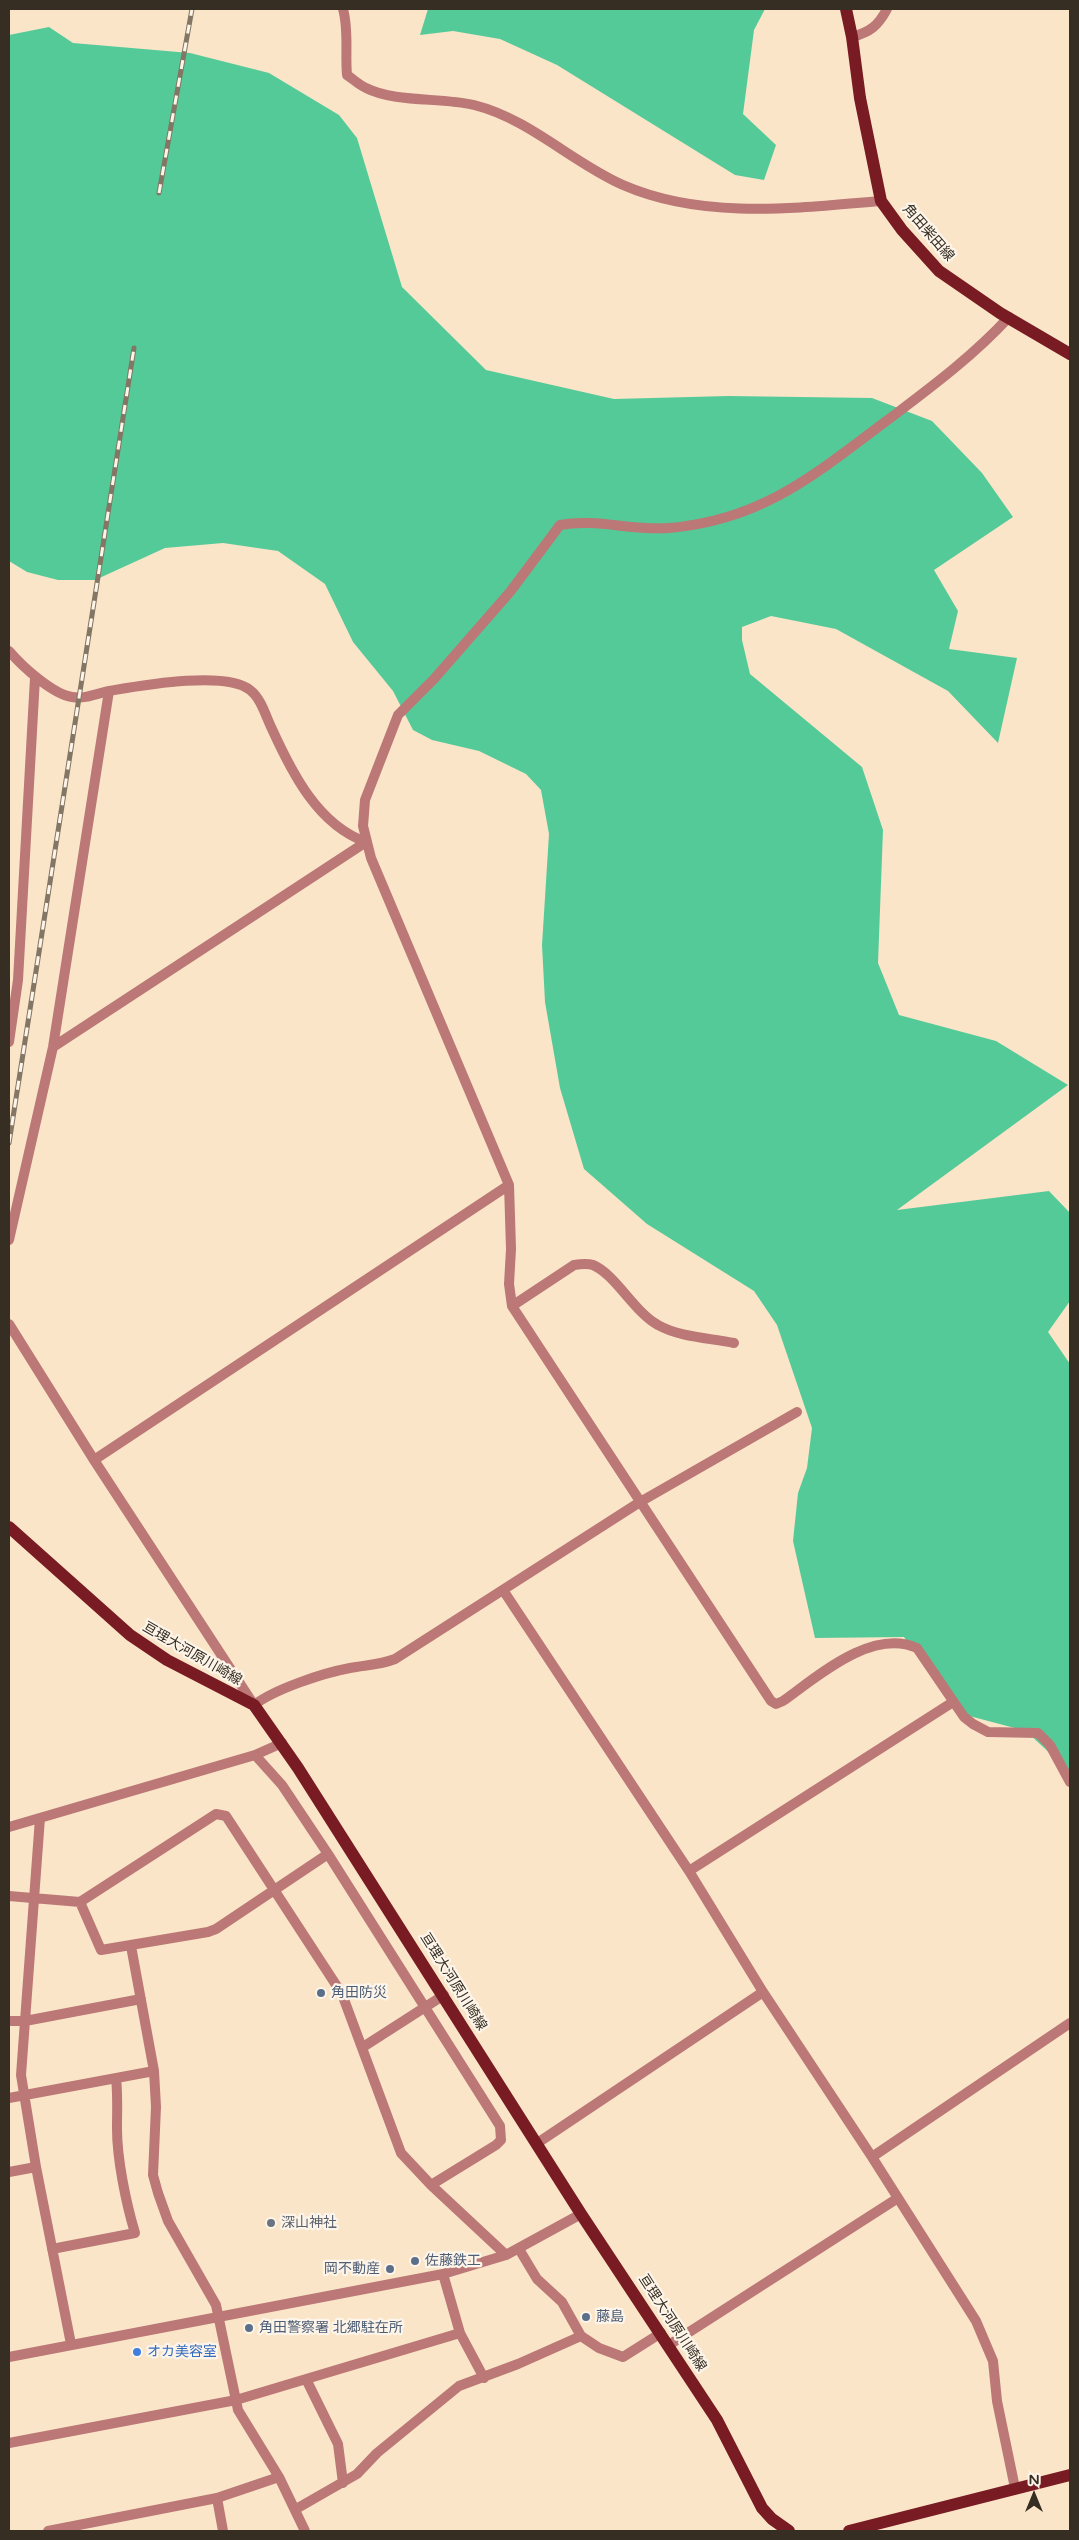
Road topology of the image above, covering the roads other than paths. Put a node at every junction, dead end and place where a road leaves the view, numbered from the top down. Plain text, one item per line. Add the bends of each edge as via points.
1 (343, 9) edge
2 (846, 9) edge
3 (887, 9) edge
4 (852, 37) junction
5 (881, 201) junction
6 (1009, 317) junction
7 (1070, 354) edge
8 (9, 651) edge
9 (36, 678) junction
10 (109, 692) junction
11 (366, 842) junction
12 (18, 980) junction
13 (9, 986) edge
14 (9, 1042) edge
15 (53, 1047) junction
16 (509, 1185) junction
17 (9, 1240) edge
18 (512, 1306) junction
19 (9, 1324) edge
20 (734, 1343) dead end
21 (797, 1412) dead end
22 (94, 1460) junction
23 (640, 1502) junction
24 (9, 1526) edge
25 (503, 1590) junction
26 (953, 1702) junction
27 (254, 1706) junction
28 (279, 1744) junction
29 (255, 1754) junction
30 (1070, 1782) edge
31 (40, 1818) junction
32 (9, 1827) edge
33 (328, 1854) junction
34 (689, 1871) junction
35 (274, 1890) junction
36 (9, 1896) edge
37 (35, 1899) junction
38 (80, 1902) junction
39 (131, 1946) junction
40 (764, 1992) junction
41 (444, 1995) junction
42 (141, 1999) junction
43 (426, 2006) junction
44 (9, 2020) edge
45 (25, 2021) junction
46 (1070, 2023) edge
47 (362, 2047) junction
48 (154, 2071) junction
49 (116, 2078) junction
50 (24, 2095) junction
51 (9, 2098) edge
52 (536, 2144) junction
53 (872, 2157) junction
54 (36, 2167) junction
55 (9, 2172) edge
56 (431, 2185) junction
57 (898, 2198) junction
58 (581, 2214) junction
59 (518, 2249) junction
60 (52, 2250) junction
61 (506, 2255) junction
62 (443, 2274) junction
63 (220, 2316) junction
64 (460, 2333) junction
65 (659, 2334) junction
66 (582, 2336) junction
67 (71, 2344) junction
68 (669, 2345) junction
69 (9, 2357) edge
70 (484, 2378) junction
71 (306, 2379) junction
72 (236, 2400) junction
73 (9, 2442) edge
74 (1070, 2475) edge
75 (279, 2477) junction
76 (344, 2483) junction
77 (1015, 2488) junction
78 (216, 2498) junction
79 (296, 2509) junction
80 (784, 2530) edge
81 (48, 2531) edge
82 (223, 2531) edge
83 (305, 2531) edge
84 (850, 2531) edge

1 - 5 street via 347,22 347,75 364,88 381,94 474,105 493,112 522,123 570,156 624,185 664,198 733,207 809,207
2 - 4 main road, 角田柴田線
3 - 4 street via 871,31
4 - 5 main road, 角田柴田線 via 860,98
5 - 6 main road, 角田柴田線 via 939,271
6 - 7 main road, 角田柴田線
6 - 11 street via 931,389 817,474 759,506 710,521 669,528 583,523 560,525 510,592 398,715 365,800 363,826
8 - 9 street
9 - 10 street via 70,697 90,698
9 - 12 street
10 - 11 street via 212,680 250,689 298,781 312,801 352,837
10 - 15 street
11 - 15 street
11 - 16 street
12 - 13 street
12 - 14 street
15 - 17 street
16 - 18 street via 511,1249 508,1284
16 - 22 street
18 - 20 street via 574,1265 594,1265 658,1325
18 - 23 street
19 - 22 street
21 - 23 street
22 - 27 street
23 - 25 street
23 - 26 street via 771,1701 776,1704 783,1701 843,1659 879,1645 906,1643 917,1648
24 - 27 main road, 亘理大河原川崎線 via 130,1635 167,1660
25 - 27 street via 395,1659 338,1670 267,1695
25 - 34 street
26 - 30 street via 964,1717 988,1732 1038,1733 1050,1744
26 - 34 street
27 - 28 main road, 亘理大河原川崎線
28 - 29 street
28 - 41 main road, 亘理大河原川崎線
29 - 31 street
29 - 33 street via 282,1785
31 - 32 street
31 - 37 street
33 - 35 street
33 - 43 street
34 - 40 street
35 - 38 street via 226,1816 216,1814
35 - 39 street via 216,1929
35 - 47 street via 342,1994
36 - 37 street
37 - 38 street
37 - 45 street
38 - 39 street via 101,1950
39 - 42 street
40 - 52 street
40 - 53 street
41 - 43 street
41 - 52 main road, 亘理大河原川崎線
42 - 45 street
42 - 48 street
43 - 47 street
43 - 56 street via 502,2134 496,2145
44 - 45 street
45 - 50 street via 21,2063
46 - 53 street
47 - 56 street via 401,2153
48 - 49 street
48 - 63 street via 154,2175 158,2193 168,2221
49 - 50 street
49 - 60 street via 119,2099 117,2130 128,2209 135,2233
50 - 51 street
50 - 54 street
52 - 58 main road, 亘理大河原川崎線
53 - 57 street
54 - 55 street
54 - 60 street
56 - 61 street
57 - 68 street
57 - 77 street via 976,2321 993,2360
58 - 59 street
58 - 65 main road, 亘理大河原川崎線
59 - 61 street
59 - 66 street via 537,2279 562,2302
60 - 67 street
61 - 62 street
62 - 63 street
62 - 64 street
63 - 67 street
63 - 72 street
64 - 70 street
64 - 71 street
65 - 66 street via 623,2357 599,2348
65 - 68 main road, 亘理大河原川崎線
66 - 70 street
67 - 69 street
68 - 80 main road, 亘理大河原川崎線 via 717,2420 762,2508
70 - 76 street via 458,2386
71 - 72 street
71 - 76 street via 334,2432
72 - 73 street
72 - 75 street via 253,2437
74 - 77 main road
75 - 78 street
75 - 79 street
76 - 79 street
77 - 84 main road
78 - 81 street
78 - 82 street
79 - 83 street

